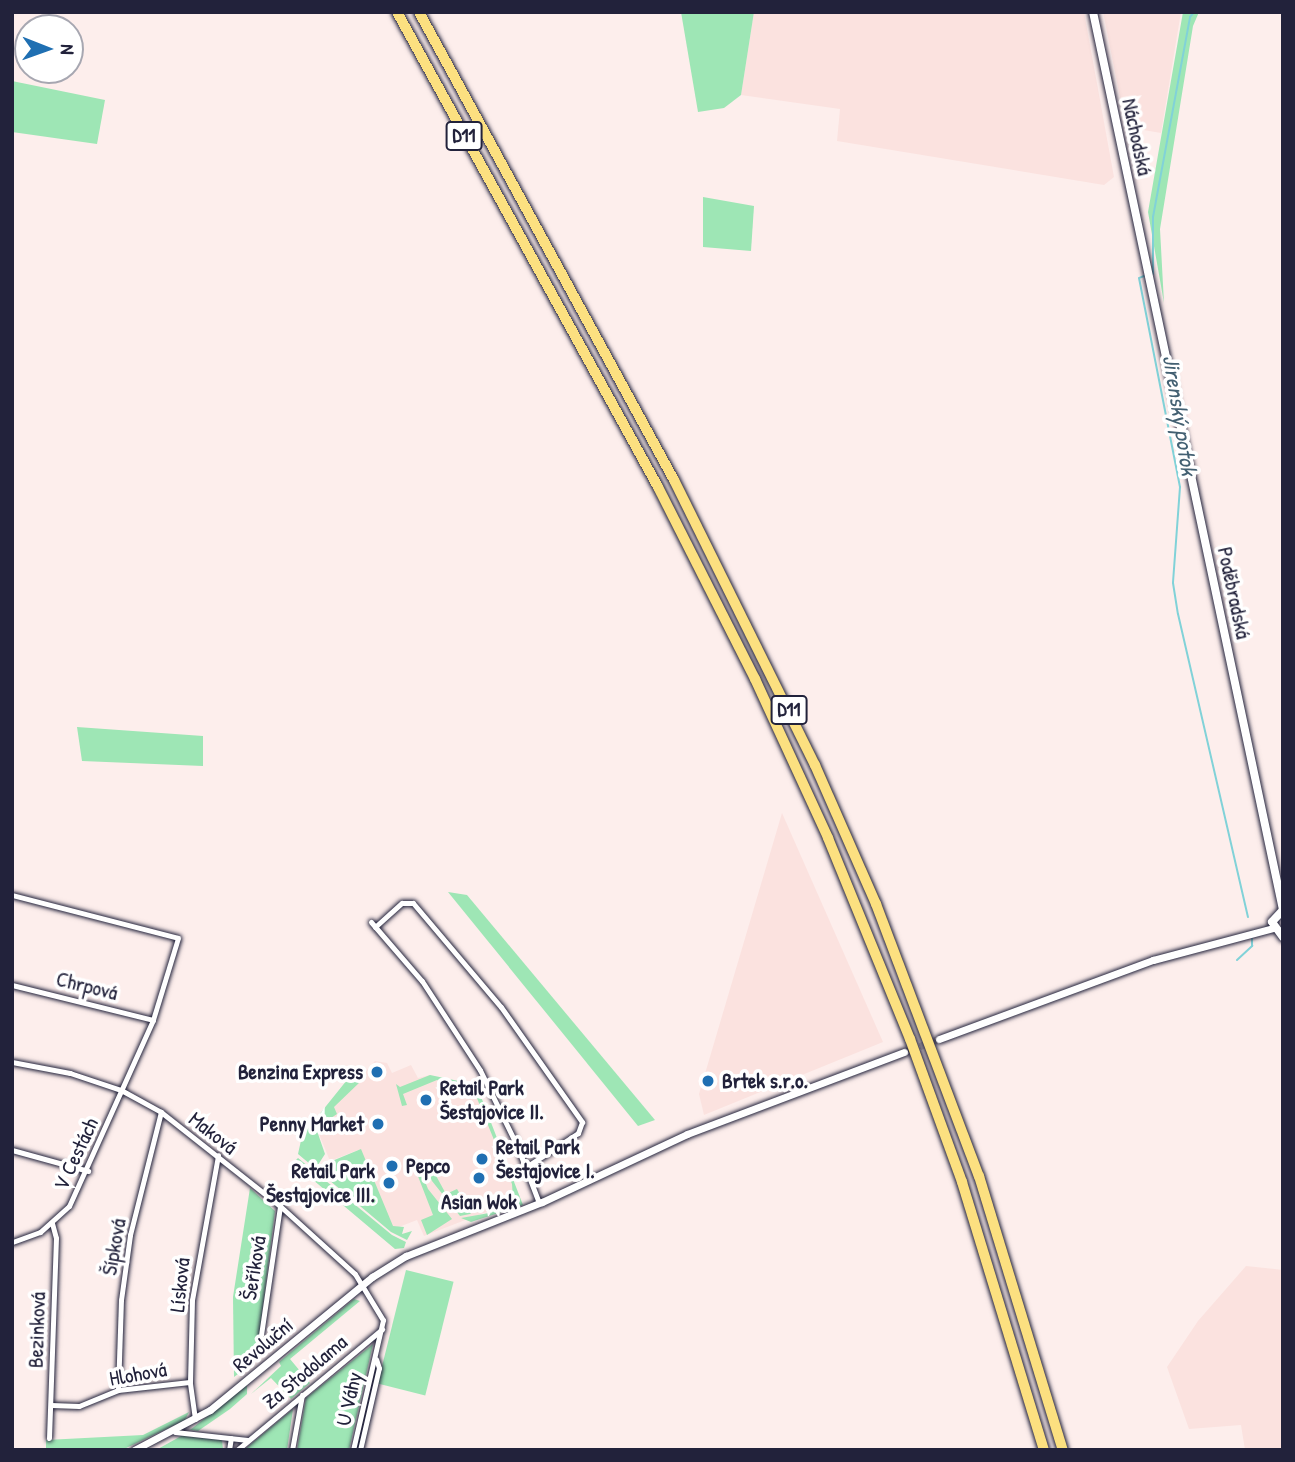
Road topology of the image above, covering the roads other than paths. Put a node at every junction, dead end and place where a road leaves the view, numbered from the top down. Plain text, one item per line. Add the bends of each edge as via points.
1 (397, 12) edge
2 (419, 12) edge
3 (1093, 12) edge
4 (1151, 283) joint
5 (12, 895) edge
6 (1283, 910) edge
7 (1273, 928) junction
8 (1283, 937) edge
9 (12, 985) edge
10 (153, 1020) junction
11 (939, 1039) tunnel mouth
12 (904, 1052) tunnel mouth
13 (12, 1062) edge
14 (121, 1090) junction
15 (161, 1112) junction
16 (12, 1150) edge
17 (218, 1155) junction
18 (526, 1167) junction
19 (88, 1171) junction
20 (539, 1203) junction
21 (280, 1206) junction
22 (52, 1223) junction
23 (12, 1242) edge
24 (362, 1286) junction
25 (382, 1329) junction
26 (261, 1335) dead end
27 (376, 1355) junction
28 (190, 1382) junction
29 (118, 1390) junction
30 (302, 1395) junction
31 (51, 1405) junction
32 (195, 1420) junction
33 (175, 1432) junction
34 (49, 1438) dead end
35 (231, 1438) junction
36 (248, 1440) junction
37 (134, 1450) edge
38 (229, 1450) edge
39 (237, 1450) edge
40 (292, 1450) edge
41 (353, 1450) edge
42 (360, 1450) edge
43 (1044, 1450) edge
44 (1063, 1450) edge

1 - 43 highway, D11 via 658,487 809,795 905,1026 962,1182
2 - 44 highway, D11 via 674,480 816,765 876,904 979,1176
3 - 4 main road, Náchodská
4 - 6 main road, Poděbradská
5 - 10 street, V Cestách via 178,938
6 - 7 main road, Poděbradská via 1274,917
7 - 8 main road
7 - 11 street via 1153,960
9 - 10 street, Chrpová
10 - 14 street, V Cestách
12 - 20 street, Revoluční via 687,1134
13 - 14 street, Maková via 70,1073
14 - 15 street, Maková
14 - 19 street, V Cestách
15 - 17 street, Maková
15 - 29 street, Šípková via 130,1235 121,1300
16 - 19 street
17 - 21 street, Maková
17 - 28 street, Lísková via 192,1300
18 - 18 street via 578,1133 582,1122 501,1007 413,903 402,903 373,924 422,981 456,1031
18 - 20 street
19 - 22 street, V Cestách via 69,1206
20 - 24 street, Revoluční via 406,1256
21 - 24 street, Maková
21 - 26 street, Šeříková
22 - 23 street, V Cestách
22 - 31 street, Bezinková via 56,1238
24 - 25 street via 383,1317
24 - 32 street, Revoluční
25 - 27 street, U Váhy
25 - 30 street, Za Stodolama
27 - 41 street, U Váhy
27 - 42 street, U Váhy via 379,1368
28 - 29 street, Hlohová
28 - 32 street, Lísková
29 - 31 street, Hlohová via 79,1406
30 - 36 street, Za Stodolama
30 - 40 street
31 - 34 street, Bezinková
32 - 33 street, Revoluční
33 - 35 street
33 - 37 street, Revoluční
35 - 36 street
35 - 38 street
36 - 39 street, Za Stodolama

